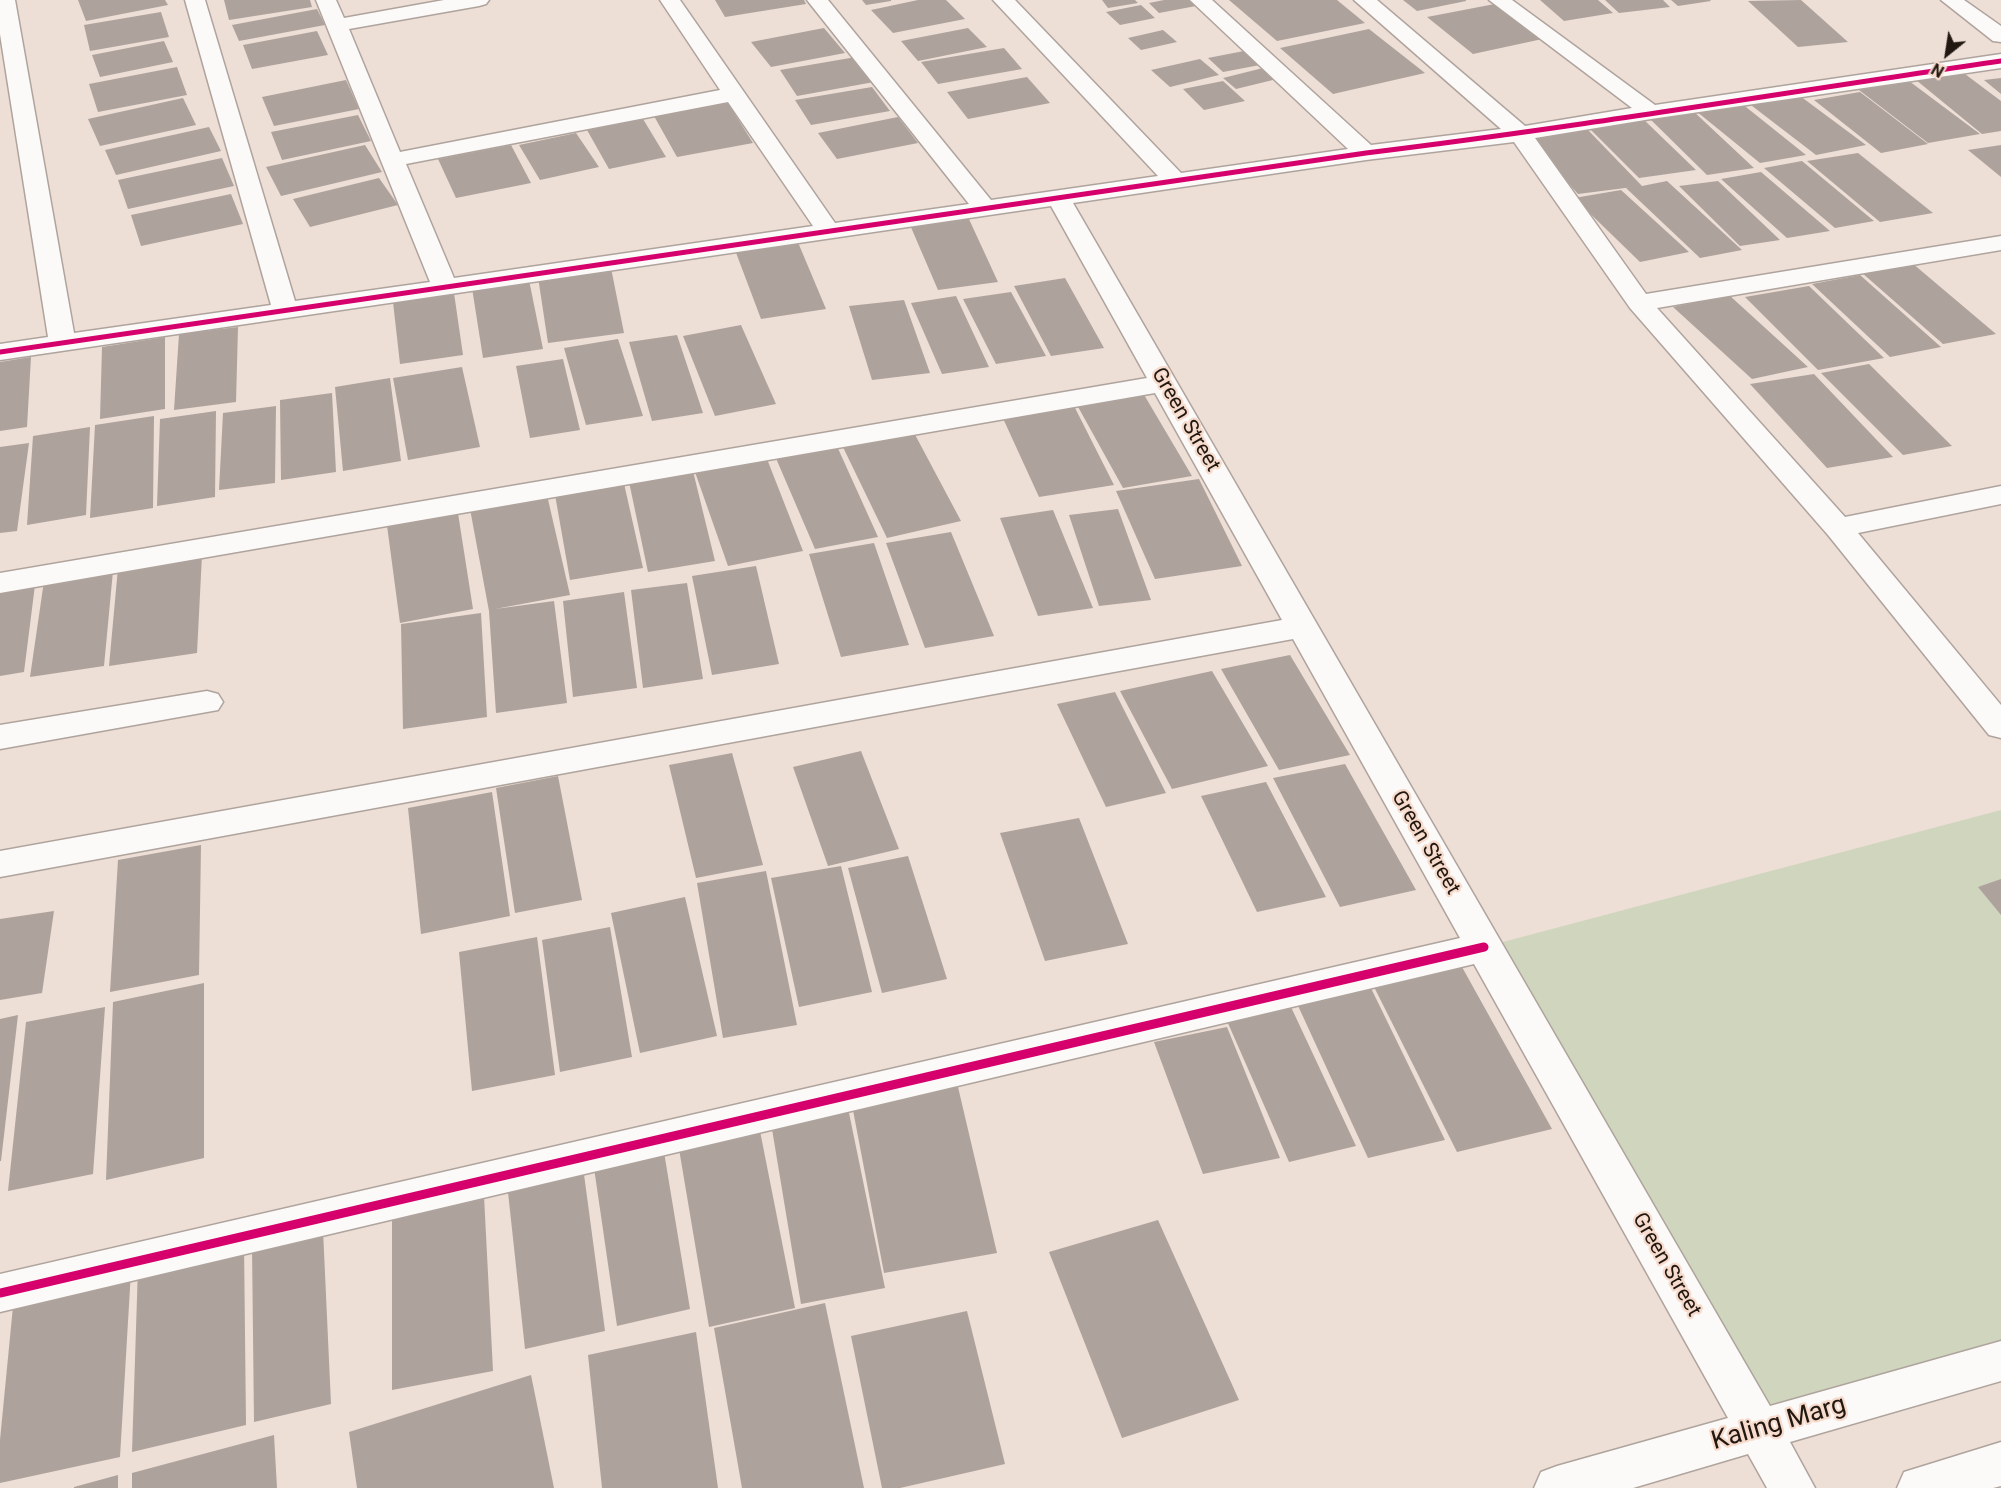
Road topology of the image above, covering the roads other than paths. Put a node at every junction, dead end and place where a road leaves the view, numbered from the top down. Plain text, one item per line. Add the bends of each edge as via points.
1 (5, 0) edge
2 (195, 0) edge
3 (326, 0) edge
4 (479, 0) edge
5 (670, 0) edge
6 (817, 0) edge
7 (1003, 0) edge
8 (1200, 0) edge
9 (1364, 0) edge
10 (1499, 0) edge
11 (1951, 0) edge
12 (338, 25) junction
13 (2001, 36) edge
14 (2001, 61) edge
15 (734, 94) junction
16 (1651, 111) junction
17 (1521, 134) junction
18 (1366, 153) junction
19 (393, 160) junction
20 (1176, 181) junction
21 (1058, 198) junction
22 (985, 208) junction
23 (828, 231) junction
24 (2001, 243) edge
25 (446, 287) junction
26 (1640, 303) junction
27 (285, 310) junction
28 (62, 343) junction
29 (0, 352) edge
30 (1164, 383) junction
31 (2001, 495) edge
32 (1838, 528) junction
33 (0, 583) edge
34 (1302, 627) junction
35 (207, 702) dead end
36 (2001, 727) edge
37 (0, 737) edge
38 (0, 864) edge
39 (1484, 947) junction
40 (0, 1293) edge
41 (2001, 1361) edge
42 (1759, 1430) junction
43 (2001, 1464) edge
44 (1557, 1488) edge
45 (1792, 1488) edge
46 (1920, 1488) edge

1 - 28 street
2 - 27 street
3 - 12 street
4 - 12 street
5 - 15 street
6 - 22 street
7 - 20 street
8 - 18 street
9 - 17 street
10 - 16 street
11 - 13 street
12 - 19 street
14 - 16 street
15 - 19 street
15 - 23 street
16 - 17 street
17 - 18 street
17 - 26 street
18 - 20 street
19 - 25 street
20 - 21 street
21 - 22 street
21 - 30 street, Green Street
22 - 23 street
23 - 25 street
24 - 26 street
25 - 27 street
26 - 32 street
27 - 28 street
28 - 29 street
30 - 33 street
30 - 34 street, Green Street
31 - 32 street
32 - 36 street
34 - 38 street
34 - 39 street, Green Street
35 - 37 street
39 - 40 street
39 - 42 street, Green Street
41 - 42 street, Kaling Marg
42 - 44 street, Kaling Marg
42 - 45 street, Green Street
43 - 46 street

